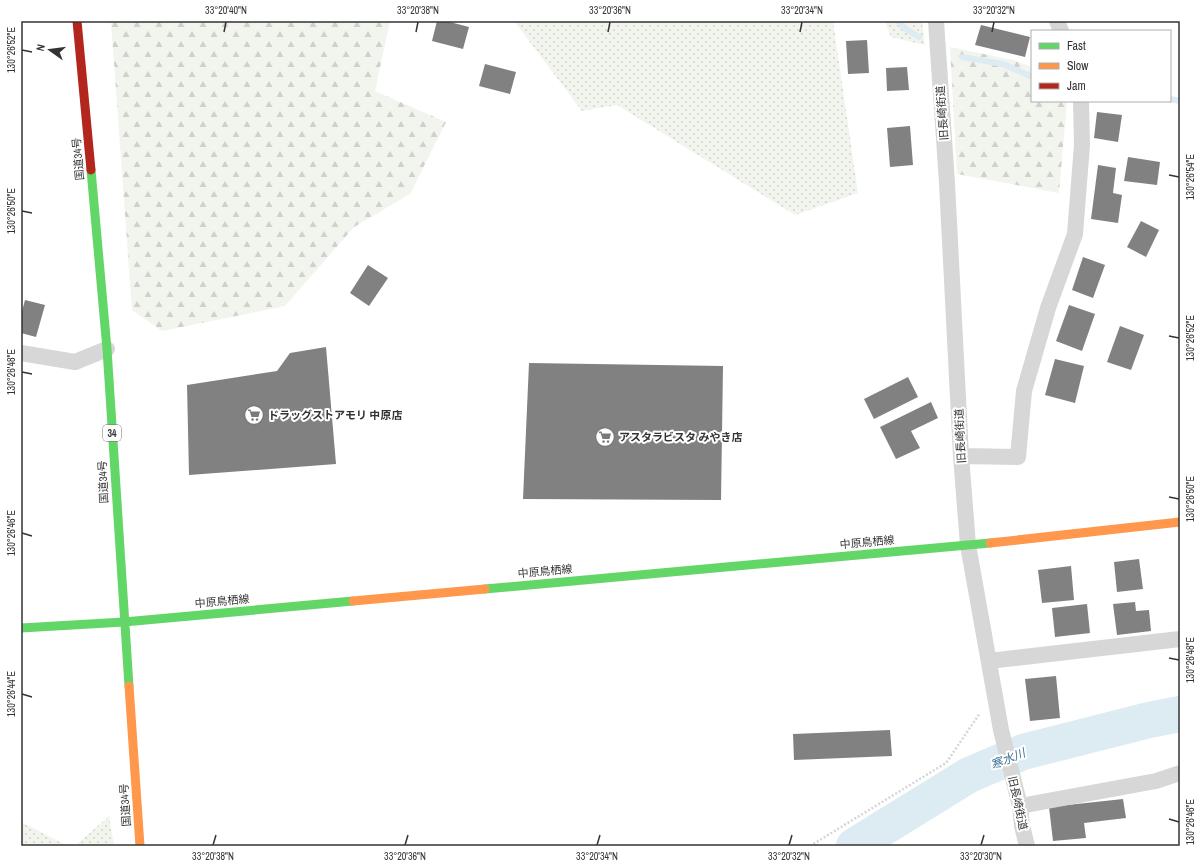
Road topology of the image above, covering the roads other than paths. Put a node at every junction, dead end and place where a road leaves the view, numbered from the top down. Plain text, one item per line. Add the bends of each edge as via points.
1 (77, 21) edge
2 (936, 21) edge
3 (1081, 102) edge
4 (107, 349) junction
5 (21, 353) edge
6 (961, 456) junction
7 (1180, 522) edge
8 (968, 545) junction
9 (124, 622) junction
10 (21, 628) edge
11 (1180, 639) edge
12 (989, 661) junction
13 (1180, 773) edge
14 (1020, 806) junction
15 (140, 846) edge
16 (1027, 846) edge

1 - 4 main road, 国道34号 / 34
2 - 6 street, 旧長崎街道
3 - 6 street via 1082,145 1075,234 1048,308 1024,391 1018,457
4 - 5 street via 75,362
4 - 9 main road, 国道34号 / 34
6 - 8 street, 旧長崎街道
7 - 8 main road, 中原鳥栖線
8 - 9 main road, 中原鳥栖線
8 - 12 street, 旧長崎街道
9 - 10 main road, 中原鳥栖線
9 - 15 main road, 国道34号 / 34
11 - 12 street
12 - 14 street, 旧長崎街道 via 1001,730
13 - 14 street via 1156,781
14 - 16 street, 旧長崎街道

